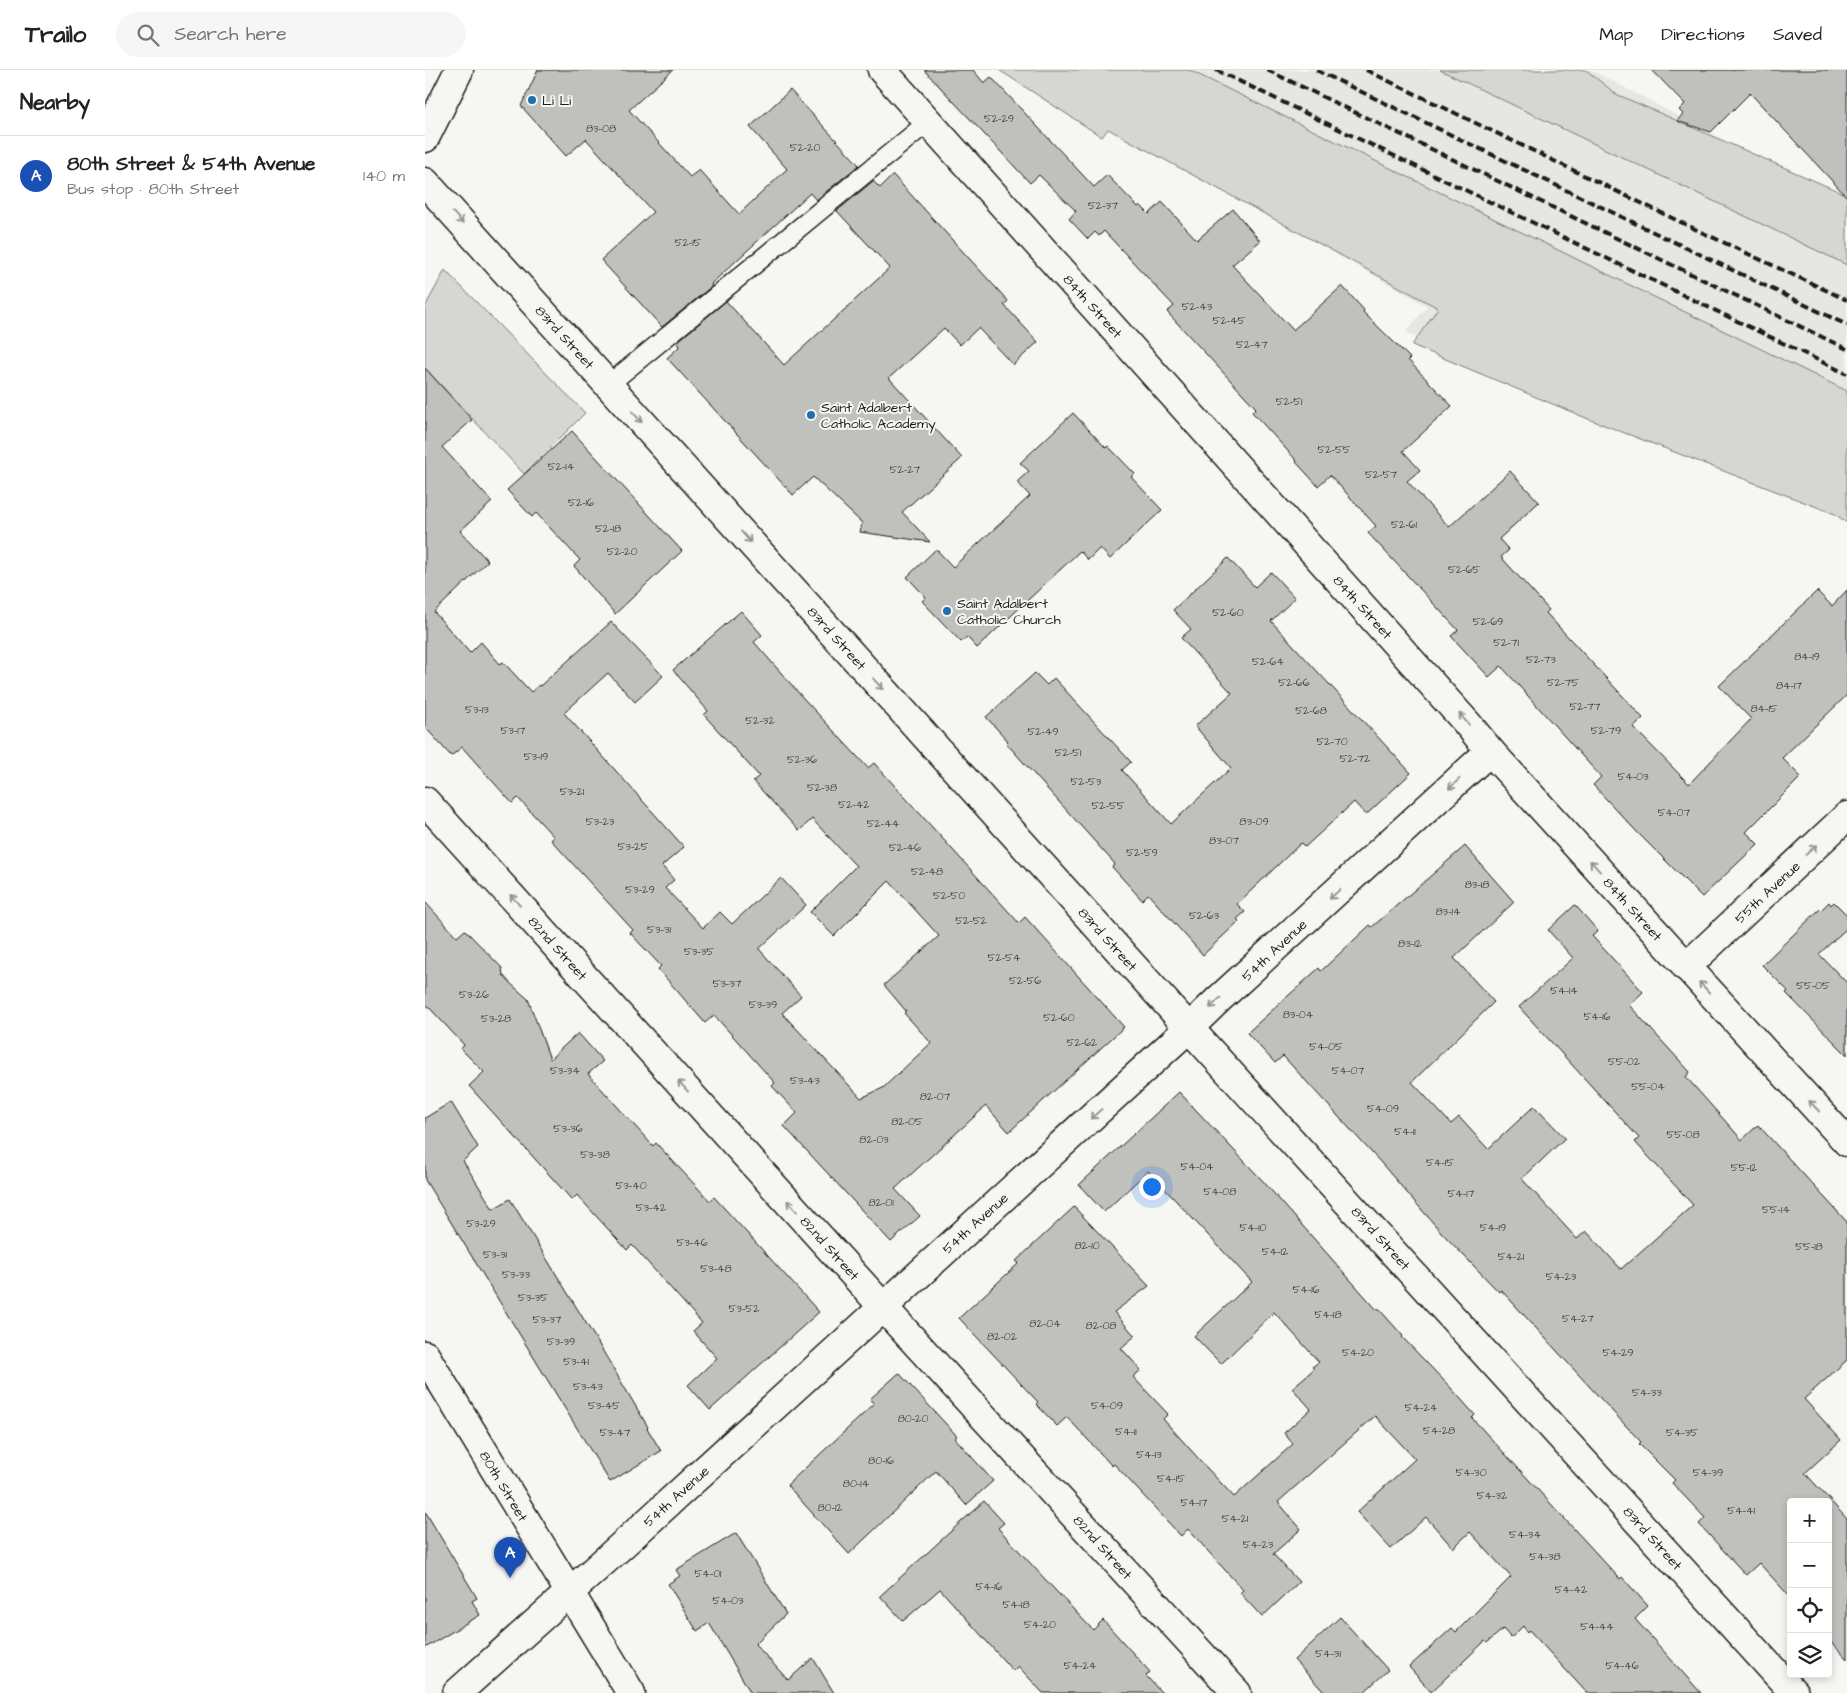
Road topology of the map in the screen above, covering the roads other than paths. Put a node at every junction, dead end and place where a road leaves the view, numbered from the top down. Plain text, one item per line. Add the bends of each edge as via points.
1 (459, 70) edge
2 (882, 70) edge
3 (929, 122) junction
4 (425, 138) edge
5 (425, 182) edge
6 (608, 384) junction
7 (1490, 751) junction
8 (425, 801) edge
9 (1845, 821) edge
10 (1686, 967) junction
11 (1189, 1028) junction
12 (1847, 1142) edge
13 (883, 1307) junction
14 (425, 1355) edge
15 (570, 1593) junction
16 (457, 1693) edge
17 (631, 1693) edge
18 (1237, 1693) edge
19 (1794, 1693) edge

1 - 4 street
2 - 3 street, 84th Street
3 - 6 lane
7 -> 3 street, 84th Street
5 -> 6 street, 83rd Street
6 -> 11 street, 83rd Street
10 -> 7 street, 84th Street
7 -> 11 street, 54th Avenue
13 -> 8 street, 82nd Street
10 -> 9 street, 55th Avenue
12 -> 10 street, 84th Street
11 -> 13 street, 54th Avenue
11 - 19 street, 83rd Street
13 - 15 street, 54th Avenue
13 - 18 street, 82nd Street
14 - 15 street, 80th Street
15 - 16 street, 54th Avenue
15 - 17 street, 80th Street

